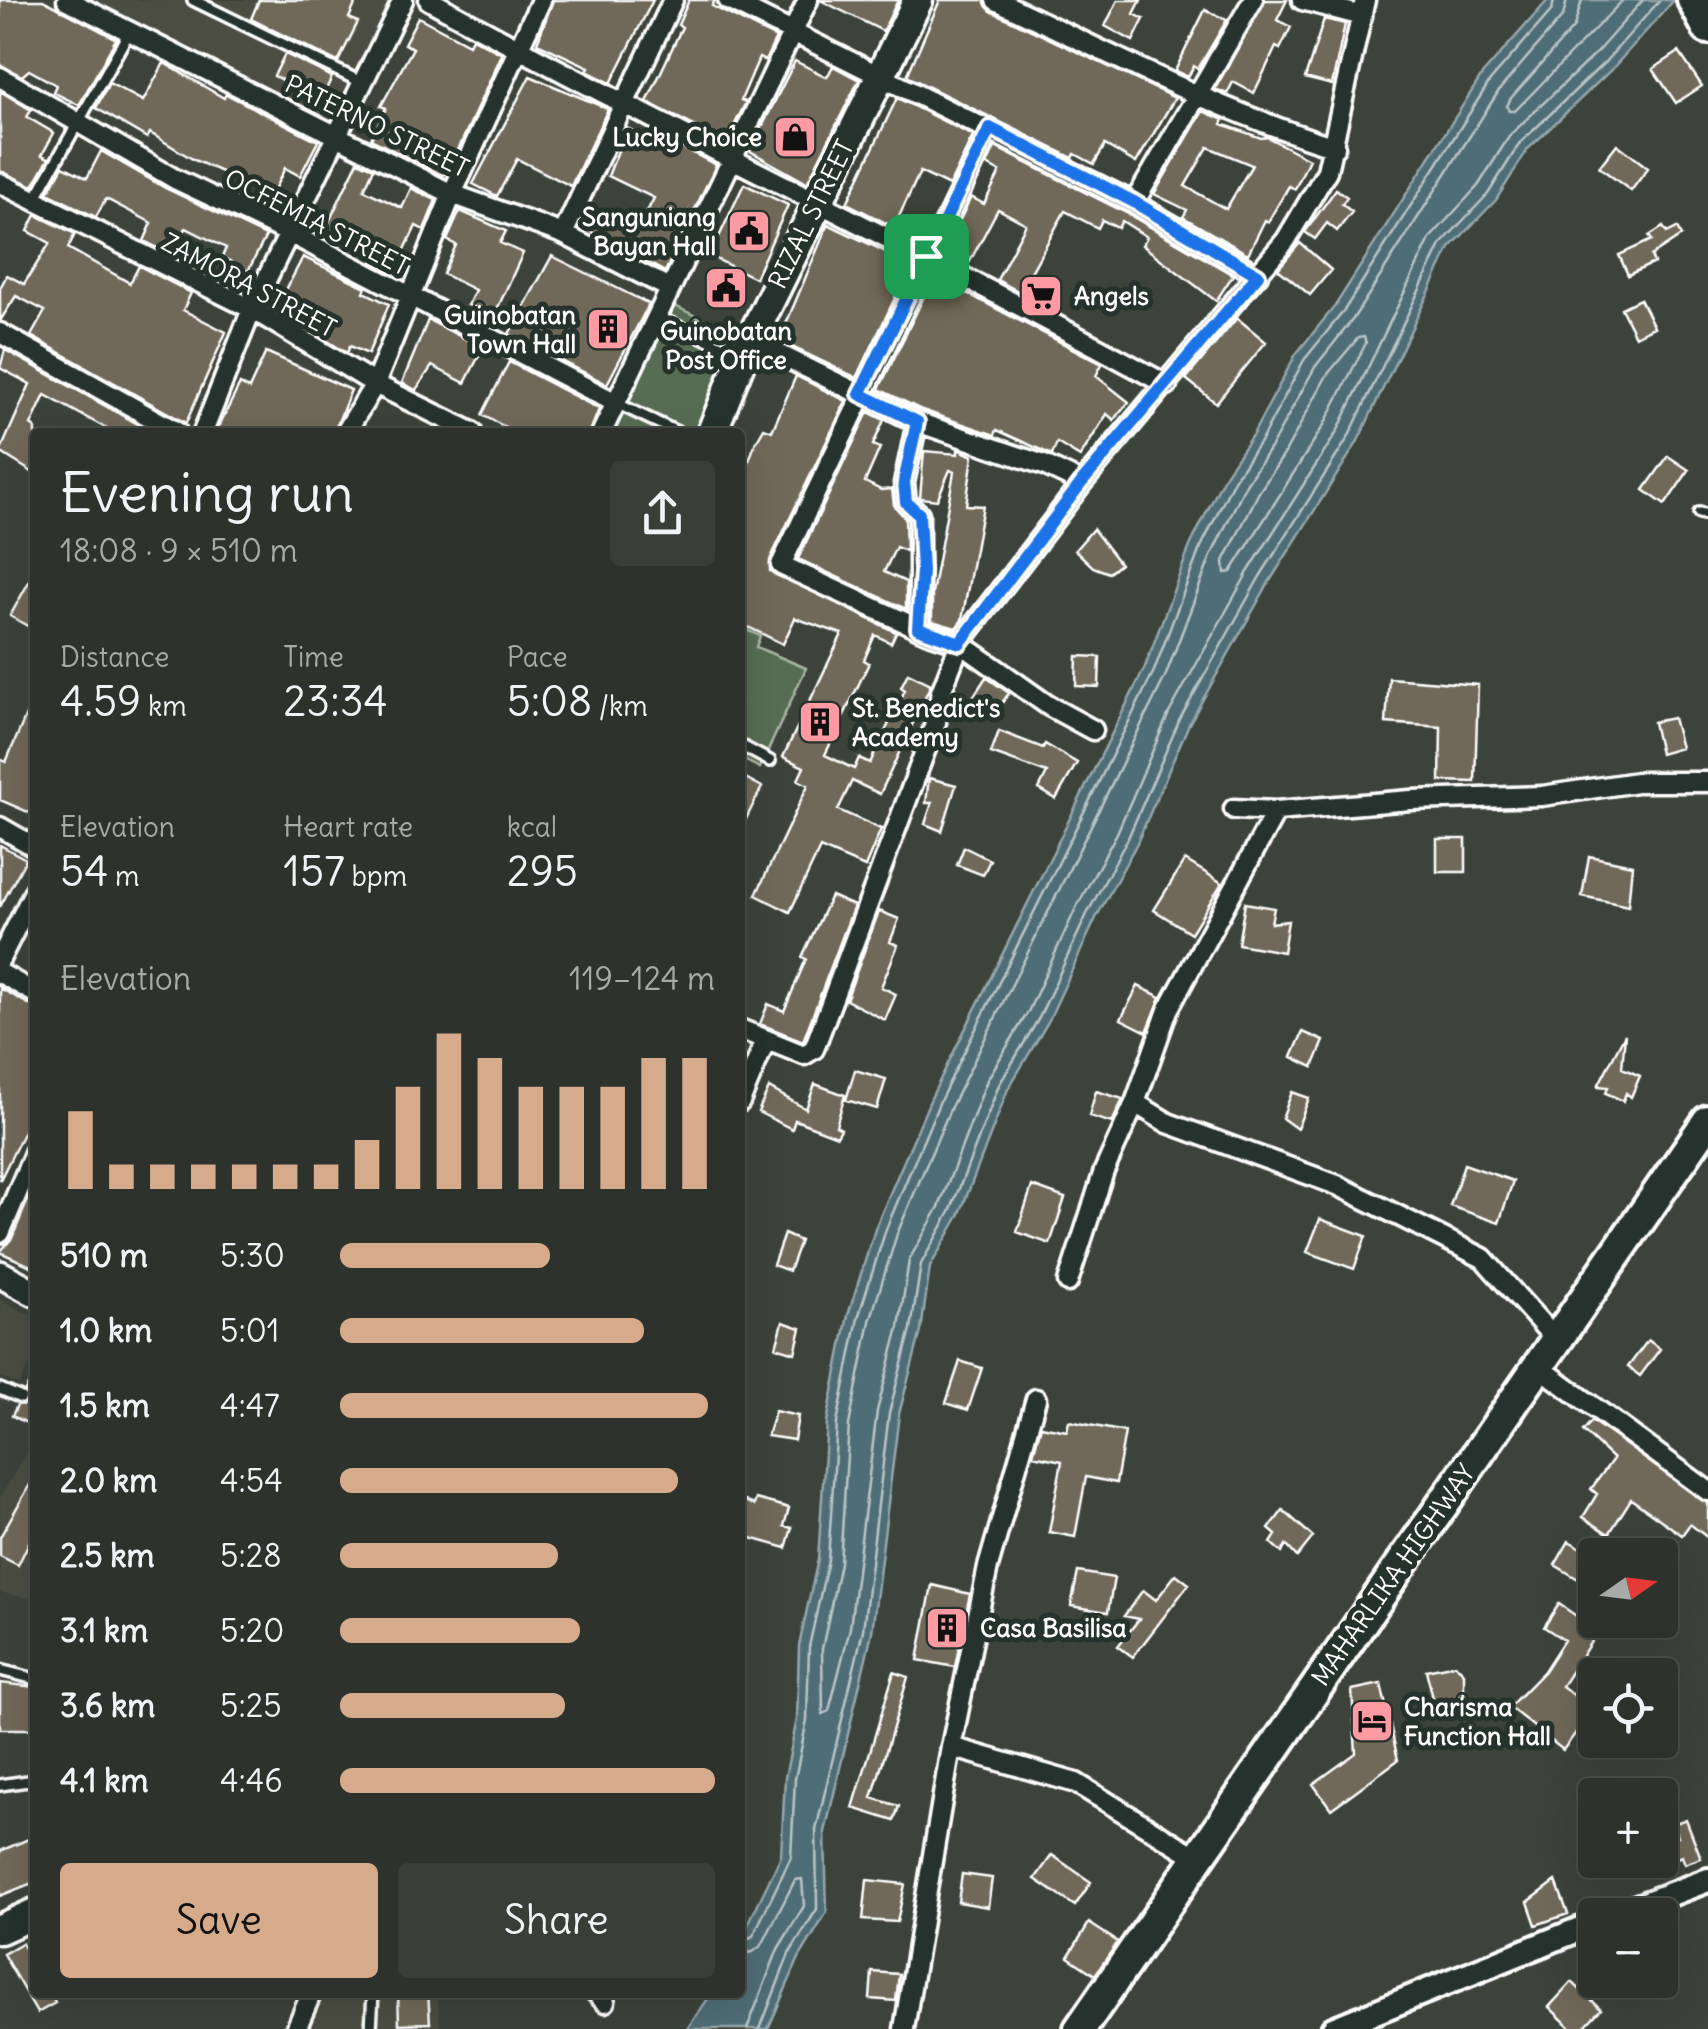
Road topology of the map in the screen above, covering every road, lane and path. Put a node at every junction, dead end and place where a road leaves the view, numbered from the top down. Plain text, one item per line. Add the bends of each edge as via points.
1 (67, 0) edge
2 (193, 0) edge
3 (403, 0) edge
4 (429, 0) edge
5 (540, 0) edge
6 (674, 0) edge
7 (728, 0) edge
8 (808, 0) edge
9 (918, 0) edge
10 (996, 0) edge
11 (1253, 0) edge
12 (1302, 0) edge
13 (1364, 8) edge
14 (794, 31) junction
15 (130, 32) junction
16 (518, 49) junction
17 (879, 73) junction
18 (0, 77) edge
19 (363, 83) junction
20 (1200, 94) junction
21 (624, 106) junction
22 (77, 122) junction
23 (990, 128) junction
24 (338, 134) junction
25 (1335, 147) junction
26 (731, 159) junction
27 (0, 183) edge
28 (452, 194) junction
29 (33, 202) junction
30 (1134, 202) junction
31 (816, 203) junction
32 (289, 234) junction
33 (563, 234) junction
34 (926, 256) junction
35 (1258, 275) junction
36 (669, 288) junction
37 (413, 298) junction
38 (252, 309) junction
39 (657, 317) junction
40 (0, 333) edge
41 (746, 348) junction
42 (375, 384) junction
43 (1168, 385) junction
44 (860, 394) junction
45 (616, 403) junction
46 (917, 422) junction
47 (170, 428) edge
48 (205, 428) edge
49 (348, 428) edge
50 (464, 428) edge
51 (604, 428) edge
52 (668, 428) edge
53 (714, 428) edge
54 (1082, 482) junction
55 (918, 628) junction
56 (960, 643) junction
57 (1093, 730) dead end
58 (745, 748) edge
59 (770, 762) dead end
60 (1708, 782) edge
61 (1234, 809) dead end
62 (1276, 811) junction
63 (0, 828) edge
64 (30, 844) edge
65 (30, 900) edge
66 (0, 959) edge
67 (0, 973) edge
68 (30, 990) edge
69 (745, 1032) edge
70 (764, 1042) junction
71 (745, 1090) edge
72 (1135, 1103) junction
73 (1708, 1121) edge
74 (30, 1163) edge
75 (0, 1233) edge
76 (0, 1274) edge
77 (1068, 1282) dead end
78 (30, 1290) edge
79 (1556, 1340) junction
80 (1538, 1366) junction
81 (0, 1388) edge
82 (21, 1398) dead end
83 (1036, 1400) dead end
84 (1708, 1491) edge
85 (0, 1670) edge
86 (30, 1678) edge
87 (951, 1747) junction
88 (30, 1781) edge
89 (0, 1785) edge
90 (1198, 1858) junction
91 (1708, 1880) edge
92 (1660, 1898) edge
93 (30, 1915) edge
94 (0, 1929) edge
95 (1578, 1930) edge
96 (309, 1998) edge
97 (373, 1998) edge
98 (296, 2029) edge
99 (371, 2029) edge
100 (904, 2029) edge
101 (1080, 2029) edge
102 (1333, 2029) edge

1 - 15 street, PATERNO STREET
2 - 19 lane
3 - 19 street
4 - 16 street
5 - 16 street
6 - 21 street
7 - 14 street
8 - 14 street
9 - 17 main road, RIZAL STREET
10 - 20 street
11 - 20 street
12 - 13 street
13 - 25 street
14 - 17 street
14 - 26 street
15 - 22 lane
15 - 24 street, PATERNO STREET
16 - 21 street
16 - 28 street
17 - 23 street
17 - 31 main road, RIZAL STREET
18 - 22 street, OCFEMIA STREET
19 - 24 street
20 - 25 street
20 - 30 street
21 - 26 street
21 - 33 street
22 - 29 lane
22 - 32 street, OCFEMIA STREET
23 - 30 street
23 - 34 street
24 - 28 street, PATERNO STREET
24 - 32 street
25 - 35 street via 1312,200
26 - 31 street
26 - 36 street
27 - 29 street, ZAMORA STREET
28 - 33 street, PATERNO STREET
28 - 37 street
29 - 38 street, ZAMORA STREET
30 - 35 street
31 - 34 street
31 - 41 main road, RIZAL STREET
32 - 37 street, OCFEMIA STREET
32 - 38 street
33 - 36 street, PATERNO STREET
34 - 43 street
34 - 44 street
35 - 43 street
36 - 39 street
37 - 42 street
37 - 45 street, OCFEMIA STREET
38 - 42 street, ZAMORA STREET
38 - 48 street
39 - 41 lane
39 - 45 street
40 - 47 street
41 - 44 street
41 - 53 main road, RIZAL STREET
42 - 49 street
42 - 50 street, ZAMORA STREET
43 - 54 street
44 - 46 street
44 - 55 street via 781,565
45 - 51 street
45 - 52 lane
46 - 54 street
46 - 55 street via 904,482 906,502 919,514
54 - 56 street
55 - 56 street
56 - 57 street
56 - 70 street via 820,1039 804,1054
58 - 59 lane
60 - 62 street
61 - 62 street
62 - 72 street via 1168,1010
63 - 64 street
65 - 66 street
67 - 68 street
69 - 70 street
70 - 71 street
72 - 77 street via 1104,1171
72 - 79 street via 1168,1123 1338,1185 1482,1258
73 - 79 highway, MAHARLIKA HIGHWAY
74 - 75 street
76 - 78 main road
79 - 80 highway, MAHARLIKA HIGHWAY
80 - 84 street
80 - 90 highway, MAHARLIKA HIGHWAY
81 - 82 lane
83 - 87 street via 988,1568
85 - 86 lane
87 - 90 street via 1076,1783
87 - 100 street
88 - 89 lane
90 - 101 highway, MAHARLIKA HIGHWAY
91 - 92 street
93 - 94 main road
95 - 102 street
96 - 98 street
97 - 99 lane

